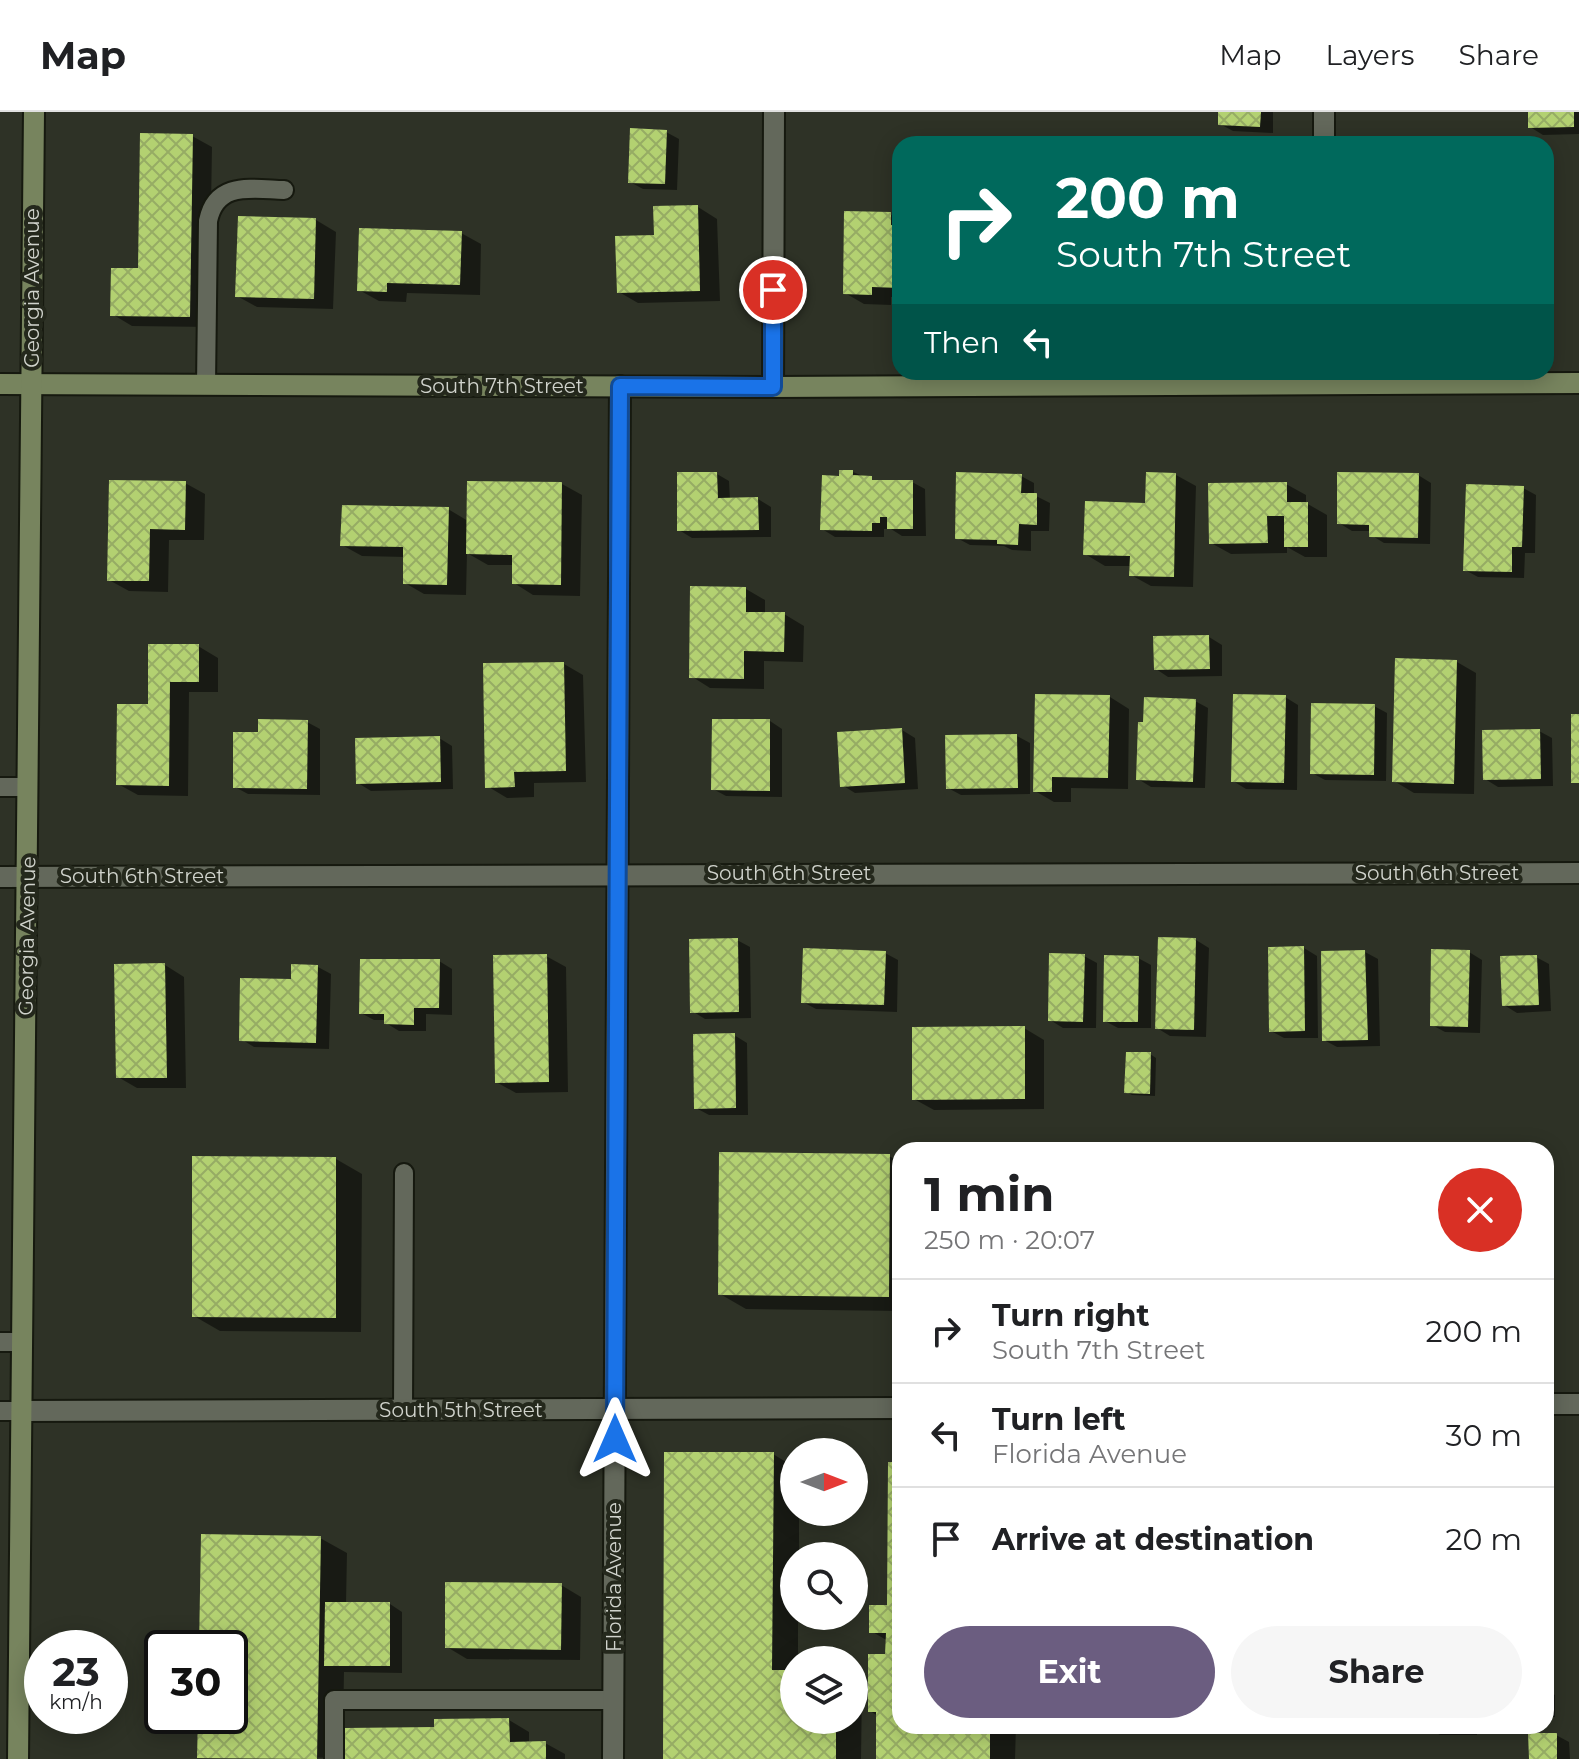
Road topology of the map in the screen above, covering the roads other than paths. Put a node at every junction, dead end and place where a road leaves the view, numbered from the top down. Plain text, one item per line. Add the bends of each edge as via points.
1 (34, 112) edge
2 (774, 112) edge
3 (1324, 112) edge
4 (1324, 136) edge
5 (284, 190) dead end
6 (1201, 380) edge
7 (1425, 380) edge
8 (1579, 383) edge
9 (0, 384) edge
10 (32, 384) junction
11 (206, 385) junction
12 (620, 386) junction
13 (773, 387) junction
14 (0, 787) edge
15 (28, 787) junction
16 (1579, 873) edge
17 (618, 874) junction
18 (0, 877) edge
19 (27, 877) junction
20 (404, 1173) dead end
21 (0, 1342) edge
22 (23, 1342) junction
23 (1554, 1404) edge
24 (1579, 1404) edge
25 (892, 1408) edge
26 (615, 1410) junction
27 (0, 1411) edge
28 (22, 1411) junction
29 (403, 1411) junction
30 (614, 1700) junction
31 (18, 1759) edge
32 (334, 1759) edge
33 (613, 1759) edge

1 - 10 street, Georgia Avenue
2 - 13 street
3 - 4 street
5 - 11 lane via 244,189 223,194 211,205
6 - 13 street, South 7th Street
7 - 8 street, South 7th Street
9 - 10 street, South 7th Street
10 - 11 street, South 7th Street
10 - 15 street, Georgia Avenue
11 - 12 street, South 7th Street
12 - 13 street, South 7th Street
12 - 17 street, Florida Avenue
14 - 15 lane
15 - 19 street, Georgia Avenue
16 - 17 street, South 6th Street
17 - 19 street, South 6th Street
17 - 26 street, Florida Avenue
18 - 19 street, South 6th Street
19 - 22 street, Georgia Avenue
20 - 29 lane
21 - 22 lane
22 - 28 street, Georgia Avenue
23 - 24 street
25 - 26 street, South 5th Street
26 - 29 street, South 5th Street
26 - 30 street, Florida Avenue
27 - 28 lane
28 - 29 street, South 5th Street
28 - 31 street, Georgia Avenue
30 - 32 lane via 334,1700
30 - 33 street, Florida Avenue

